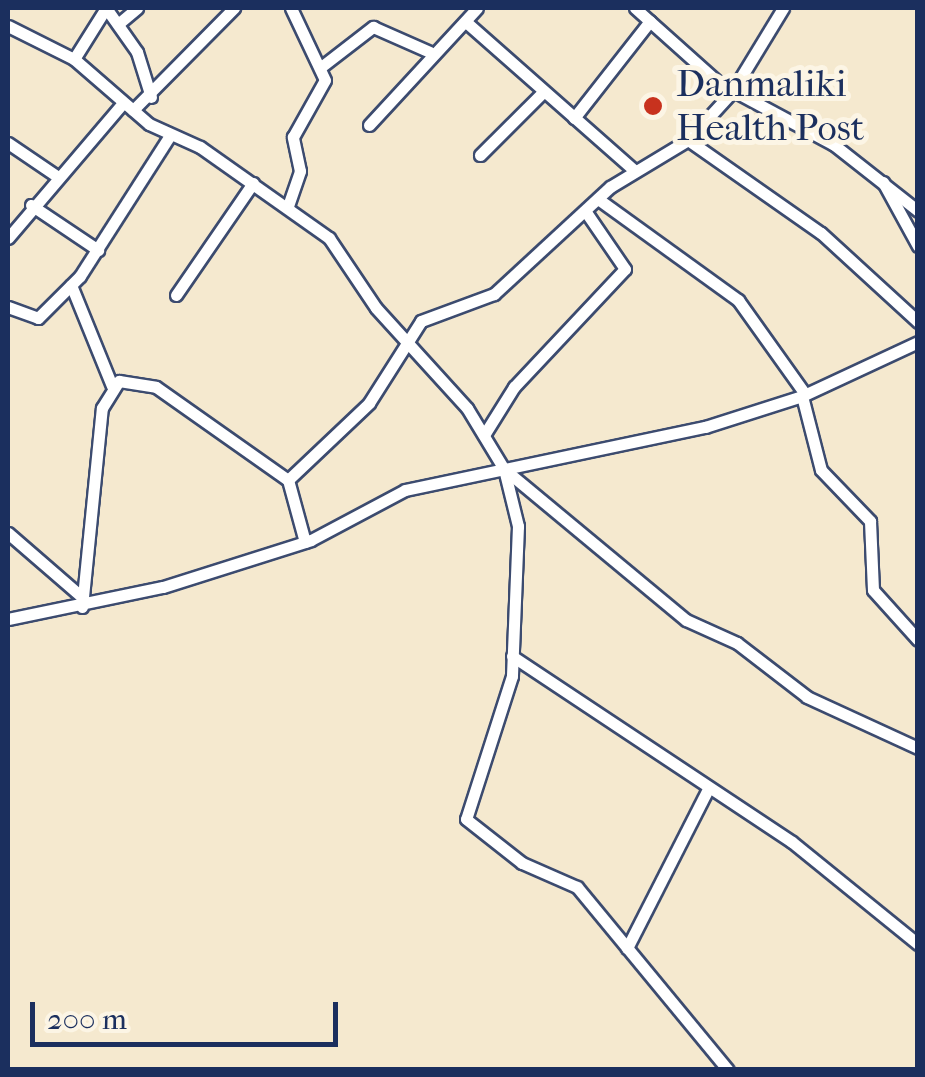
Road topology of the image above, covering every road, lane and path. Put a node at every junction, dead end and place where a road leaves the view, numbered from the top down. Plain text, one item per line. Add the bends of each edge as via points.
1 (106, 8) edge
2 (137, 8) edge
3 (234, 8) edge
4 (477, 8) edge
5 (782, 8) edge
6 (296, 10) edge
7 (646, 12) edge
8 (466, 22) junction
9 (118, 24) junction
10 (8, 26) edge
11 (430, 52) junction
12 (74, 59) junction
13 (321, 67) junction
14 (732, 92) junction
15 (542, 93) junction
16 (152, 97) junction
17 (128, 107) junction
18 (574, 118) junction
19 (369, 125) dead end
20 (168, 137) junction
21 (688, 140) junction
22 (8, 142) edge
23 (480, 155) dead end
24 (634, 170) junction
25 (54, 174) junction
26 (882, 178) junction
27 (253, 183) junction
28 (598, 198) junction
29 (30, 206) junction
30 (288, 206) junction
31 (586, 212) junction
32 (918, 212) edge
33 (8, 238) edge
34 (918, 246) edge
35 (98, 250) junction
36 (72, 285) junction
37 (176, 295) dead end
38 (8, 306) edge
39 (918, 322) edge
40 (406, 340) junction
41 (918, 342) edge
42 (112, 386) junction
43 (804, 395) junction
44 (484, 435) junction
45 (503, 466) junction
46 (288, 480) junction
47 (8, 533) edge
48 (305, 542) junction
49 (82, 602) junction
50 (8, 619) edge
51 (918, 640) edge
52 (512, 650) junction
53 (918, 748) edge
54 (708, 789) junction
55 (918, 944) edge
56 (628, 948) junction
57 (728, 1070) edge

1 - 9 street
1 - 12 street
2 - 9 street
3 - 16 street
4 - 8 street
5 - 14 street
6 - 13 street
7 - 14 street
7 - 18 street
8 - 11 street
8 - 15 street
9 - 16 street
10 - 12 street
11 - 13 street via 380,26
11 - 19 street
12 - 17 street
13 - 30 street via 324,86 293,136 300,171
14 - 21 street
14 - 26 street
15 - 18 street
15 - 23 street
16 - 17 street
17 - 20 street
17 - 25 street
18 - 24 street
20 - 27 street
20 - 35 street
21 - 24 street
21 - 39 street via 821,234
22 - 25 street
24 - 28 street
25 - 29 street
26 - 32 street
26 - 34 street
27 - 30 street
27 - 37 street
28 - 31 street
28 - 43 street via 738,300
29 - 33 street
29 - 35 street
30 - 40 street via 337,247
31 - 40 street via 494,294 432,312
31 - 44 street via 624,269 514,388
35 - 36 street
36 - 38 street via 38,318
36 - 42 street
40 - 44 street
40 - 46 street via 370,403
41 - 43 street
42 - 46 street via 130,378 156,387
42 - 49 street via 102,408 100,501
43 - 45 street via 705,427
43 - 51 street via 815,460 870,521 873,590
44 - 45 street
45 - 48 street via 374,501
45 - 52 street via 518,526
45 - 53 street via 686,620 737,644 784,684
46 - 48 street
47 - 49 street
48 - 49 street
49 - 50 street
52 - 54 street
52 - 56 street via 466,820 522,863 577,887
54 - 55 street via 792,842
54 - 56 street
56 - 57 street

